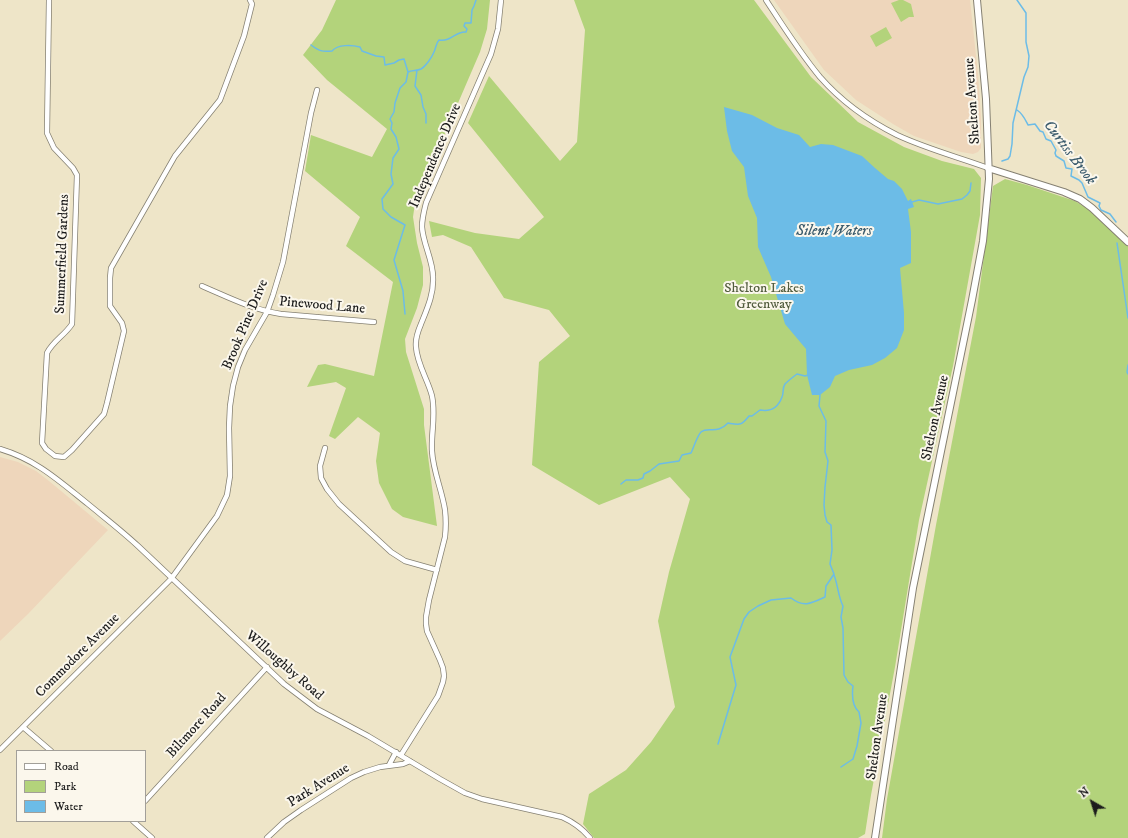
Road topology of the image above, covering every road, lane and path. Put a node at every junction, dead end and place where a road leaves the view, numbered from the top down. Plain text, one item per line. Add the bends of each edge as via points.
1 (50, 0) edge
2 (250, 0) edge
3 (501, 0) edge
4 (766, 0) edge
5 (977, 0) edge
6 (317, 90) dead end
7 (988, 168) junction
8 (1128, 242) edge
9 (202, 286) dead end
10 (267, 312) junction
11 (374, 322) dead end
12 (325, 448) dead end
13 (0, 450) edge
14 (437, 570) junction
15 (172, 579) junction
16 (266, 667) junction
17 (23, 727) junction
18 (0, 750) edge
19 (50, 750) edge
20 (396, 752) junction
21 (401, 755) junction
22 (410, 761) junction
23 (389, 765) junction
24 (146, 800) edge
25 (134, 822) edge
26 (152, 838) edge
27 (267, 838) edge
28 (590, 838) edge
29 (876, 838) edge

1 - 2 street, Summerfield Gardens via 47,133 54,148 77,175 72,324 51,345 47,353 42,442 55,456 64,457 104,414 107,403 124,331 122,323 110,306 111,268 175,156 220,100 244,36 252,4
3 - 14 street, Independence Drive via 498,29 491,54 426,203 422,220 433,281 430,300 415,347 432,394 433,460 445,511 445,537
4 - 7 street via 807,61 831,88 856,110 898,135
5 - 7 main road, Shelton Avenue via 987,105
6 - 10 street, Brook Pine Drive via 283,262
7 - 8 main road via 1064,192 1080,200
7 - 29 main road, Shelton Avenue via 983,241 914,588
9 - 10 street, Pinewood Lane
10 - 11 street, Pinewood Lane
10 - 15 street, Brook Pine Drive via 245,350 233,386 230,406 228,495 217,516
12 - 14 street via 320,466 321,478 339,504 404,561
13 - 15 street, Willoughby Road via 25,458 54,476 124,534
14 - 21 street, Independence Drive via 426,624 441,664 443,682 438,696
15 - 16 street, Willoughby Road
15 - 17 street, Commodore Avenue
16 - 20 street, Willoughby Road via 313,707
16 - 24 street, Biltmore Road
17 - 18 street, Commodore Avenue
17 - 19 street
20 - 21 street, Willoughby Road
20 - 23 street
21 - 22 street, Willoughby Road
22 - 23 street, Park Avenue
22 - 28 street, Willoughby Road via 465,793 568,820 580,827
23 - 27 street, Park Avenue via 364,772 342,783 290,818
25 - 26 street

